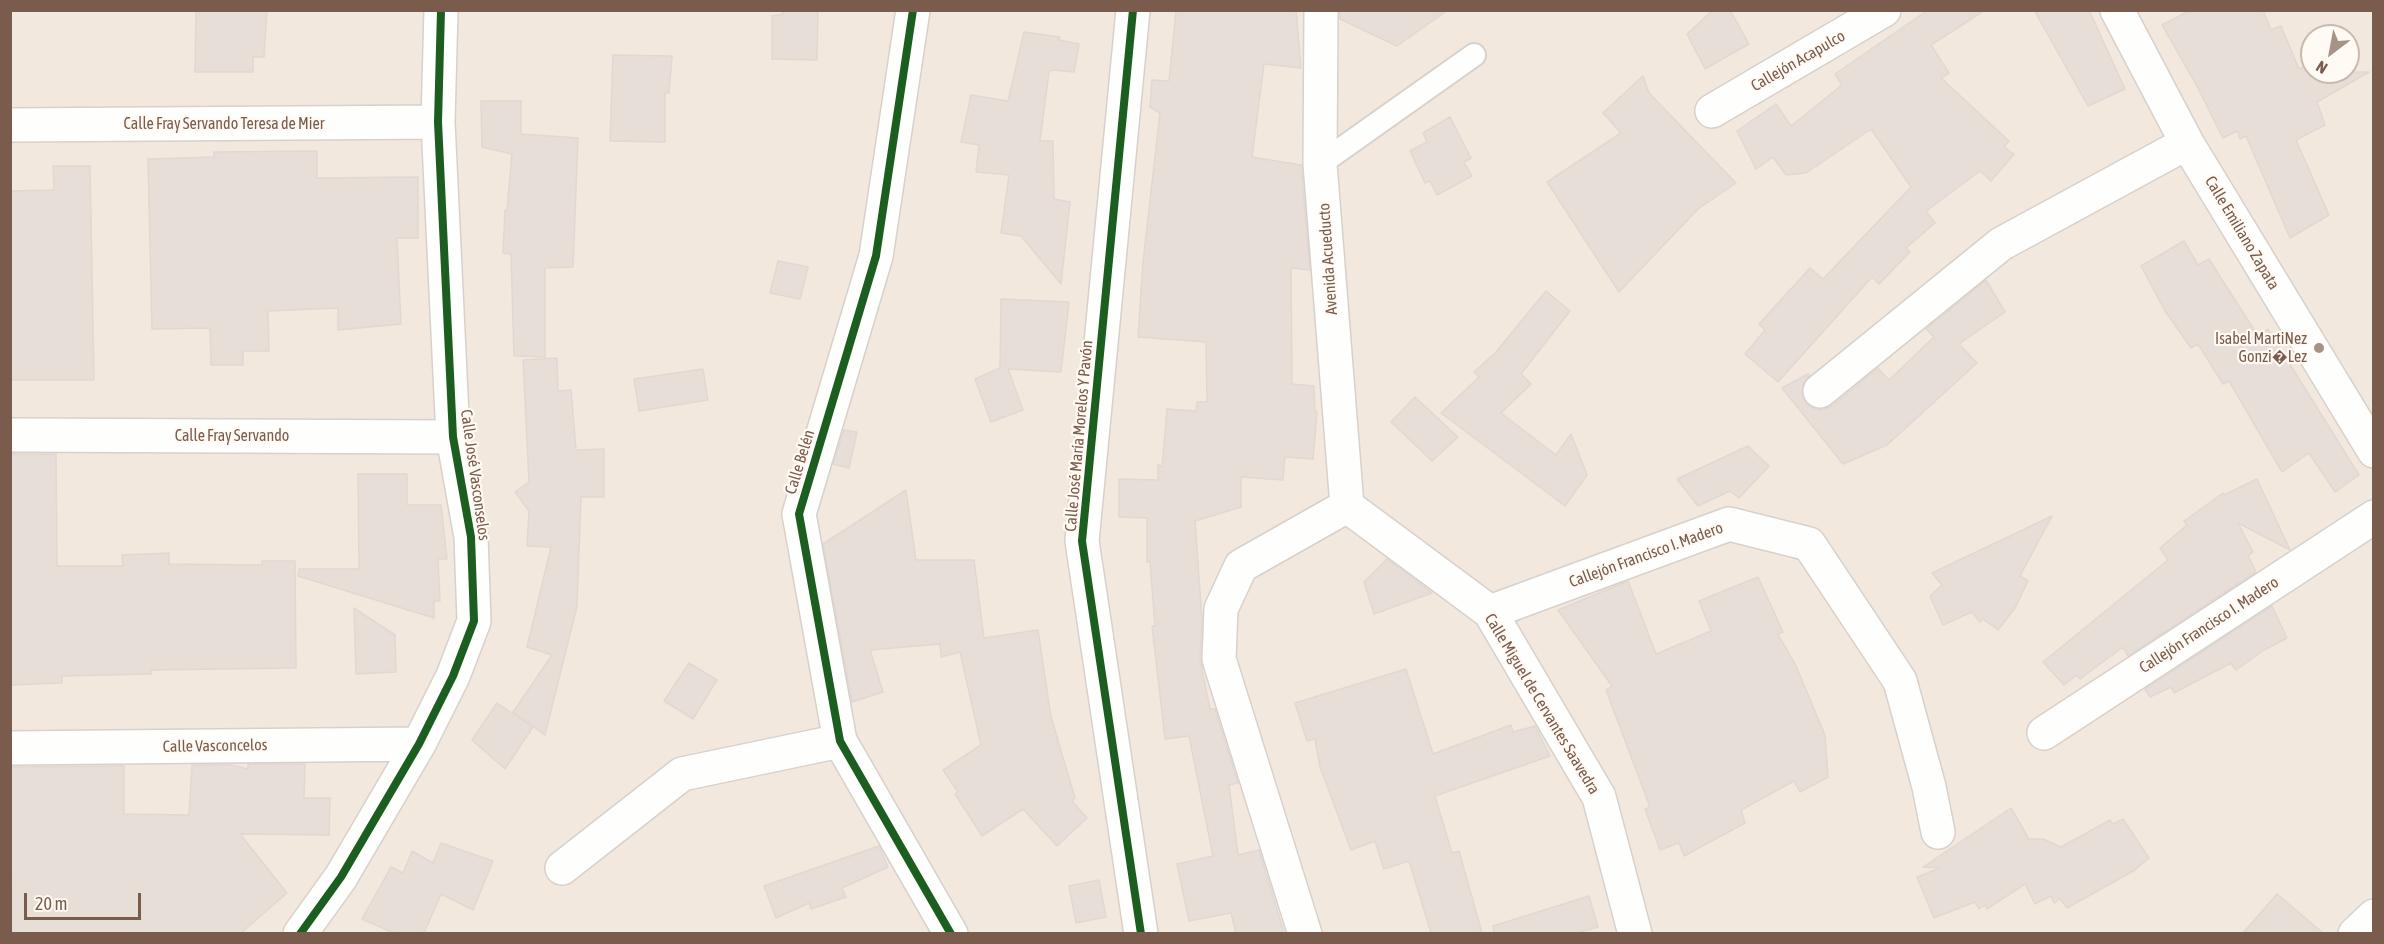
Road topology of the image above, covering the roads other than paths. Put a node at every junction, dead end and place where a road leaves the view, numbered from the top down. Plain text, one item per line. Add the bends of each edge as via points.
1 (441, 10) edge
2 (913, 10) edge
3 (1133, 10) edge
4 (1321, 10) edge
5 (1884, 10) edge
6 (2117, 10) edge
7 (1474, 55) dead end
8 (1712, 111) dead end
9 (438, 122) junction
10 (10, 125) edge
11 (2187, 143) junction
12 (1320, 164) junction
13 (1820, 391) dead end
14 (10, 435) edge
15 (453, 437) junction
16 (2373, 451) edge
17 (1347, 506) junction
18 (2373, 517) edge
19 (1490, 612) junction
20 (2044, 733) dead end
21 (840, 741) junction
22 (419, 744) junction
23 (10, 748) edge
24 (1938, 832) dead end
25 (562, 868) dead end
26 (2373, 916) edge
27 (300, 933) edge
28 (951, 933) edge
29 (1141, 933) edge
30 (1305, 933) edge
31 (1635, 933) edge
32 (2355, 933) edge

1 - 9 street, Calle José Vasconselos
2 - 21 street, Calle Belén via 876,256 799,514
3 - 29 street, Calle José María Morelos Y Pavón via 1082,541
4 - 12 street, Avenida Acueducto
5 - 8 street, Callejón Acapulco
6 - 11 street, Calle Emiliano Zapata
7 - 12 lane
9 - 10 street, Calle Fray Servando Teresa de Mier
9 - 15 street, Calle José Vasconselos
11 - 13 street via 2001,244
11 - 16 street, Calle Emiliano Zapata
12 - 17 street, Avenida Acueducto
14 - 15 street, Calle Fray Servando
15 - 22 street, Calle José Vasconselos via 471,537 474,621 453,676
17 - 19 street, Calle Miguel de Cervantes Saavedra
17 - 30 street via 1241,566 1221,609 1219,659
18 - 20 street, Callejón Francisco I. Madero
19 - 24 street, Callejón Francisco I. Madero via 1729,524 1809,544 1900,681
19 - 31 street, Calle Miguel de Cervantes Saavedra via 1599,797
21 - 25 street via 682,774
21 - 28 street, Calle Belén
22 - 23 street, Calle Vasconcelos
22 - 27 street, Calle José Vasconselos via 341,877
26 - 32 street

